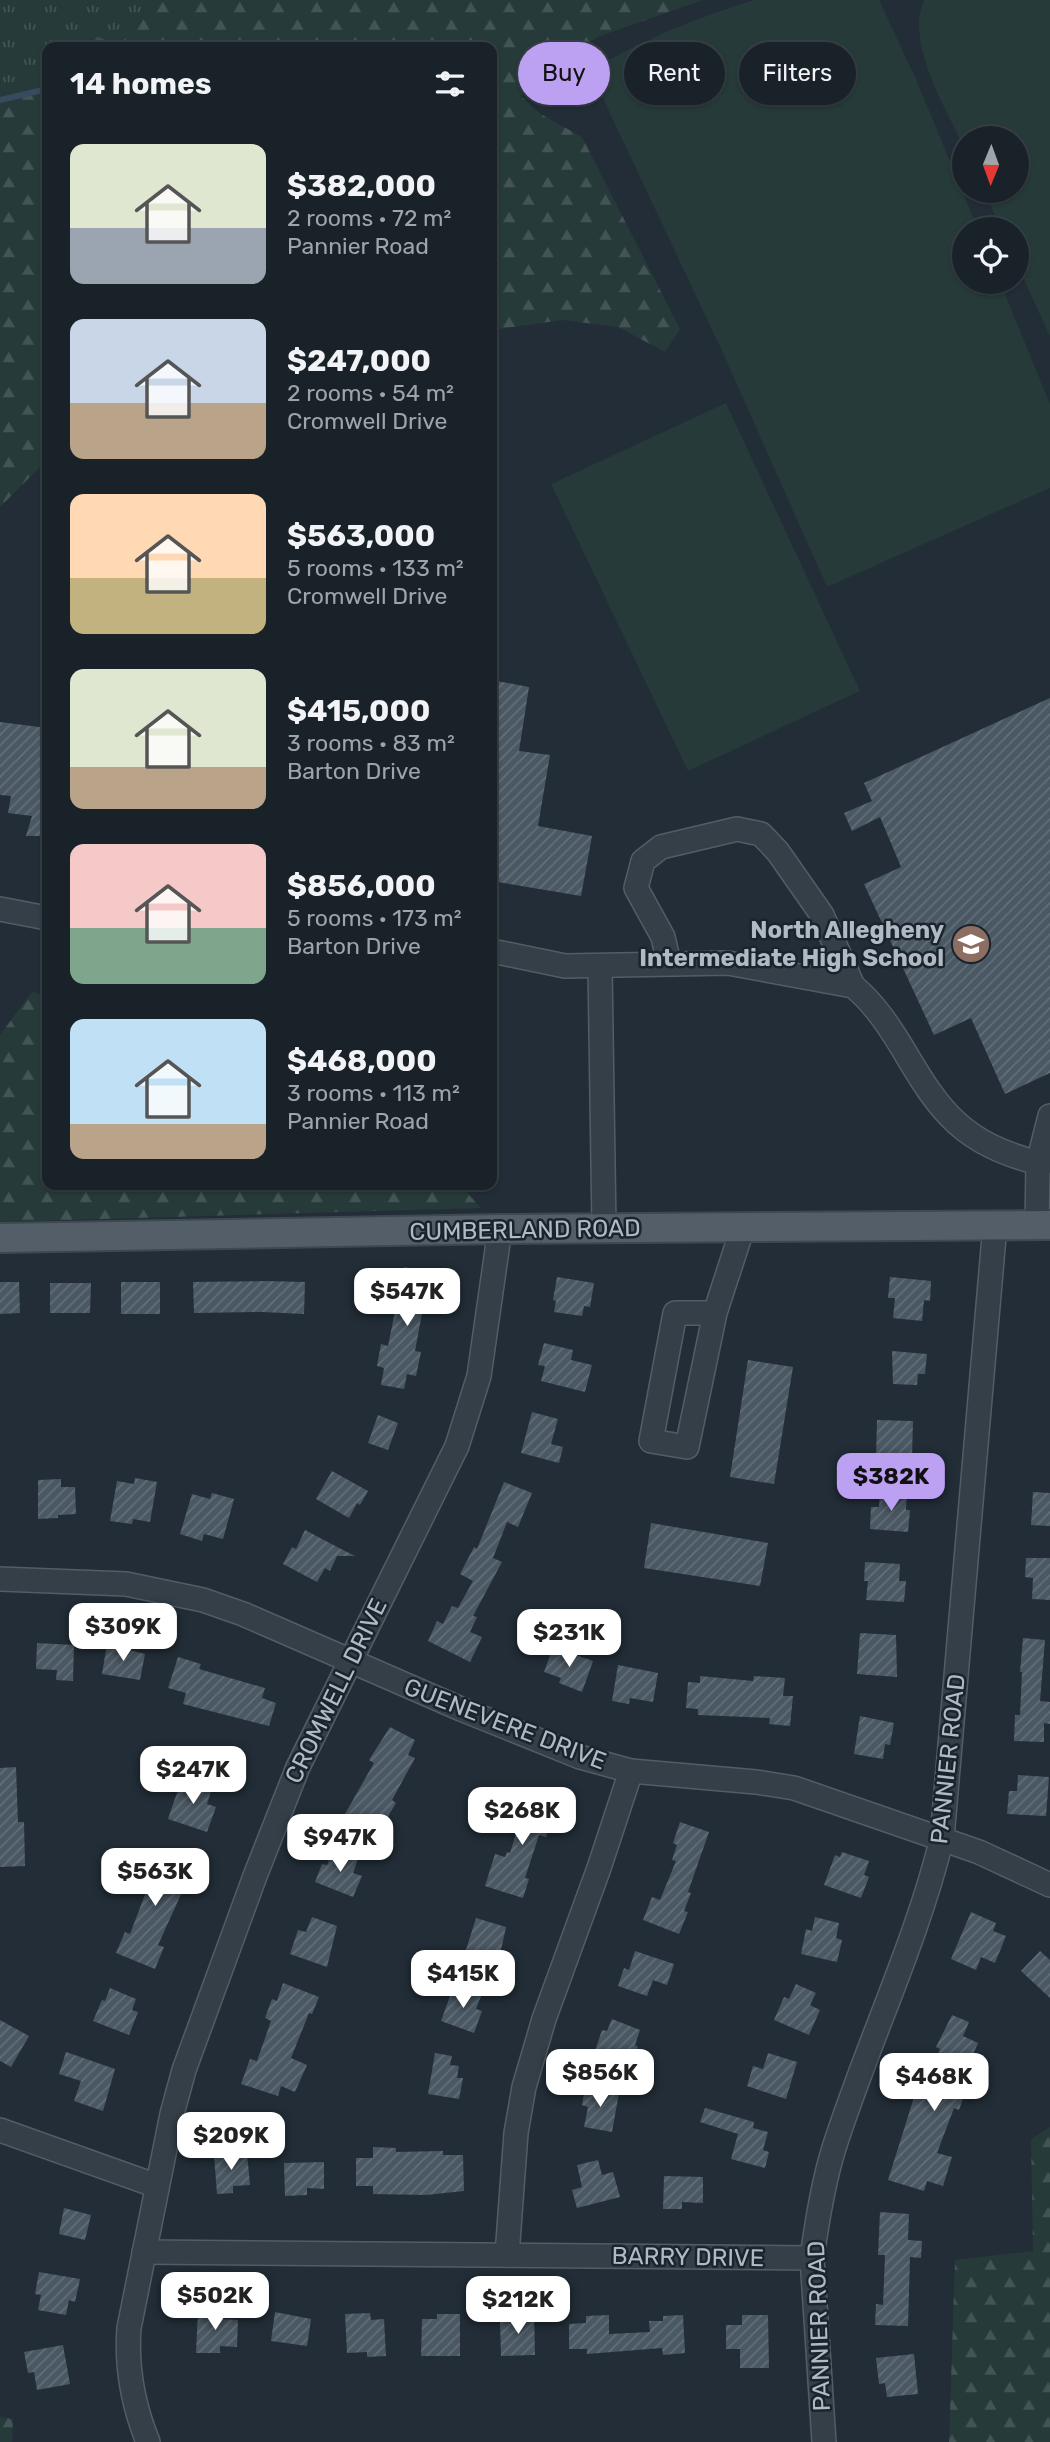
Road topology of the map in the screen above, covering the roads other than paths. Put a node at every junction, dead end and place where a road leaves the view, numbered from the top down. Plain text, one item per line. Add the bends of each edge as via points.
1 (0, 909) edge
2 (42, 917) edge
3 (497, 952) edge
4 (669, 962) junction
5 (600, 966) junction
6 (853, 986) junction
7 (1050, 1116) edge
8 (1044, 1162) edge
9 (995, 1225) junction
10 (1043, 1225) edge
11 (743, 1227) junction
12 (604, 1228) junction
13 (500, 1229) junction
14 (0, 1238) edge
15 (715, 1314) junction
16 (0, 1579) edge
17 (349, 1661) junction
18 (631, 1771) junction
19 (942, 1838) junction
20 (1050, 1885) edge
21 (0, 2130) edge
22 (157, 2186) junction
23 (144, 2252) junction
24 (507, 2255) junction
25 (811, 2258) junction
26 (148, 2442) edge
27 (824, 2442) edge

1 - 2 street
3 - 5 street via 565,966
4 - 5 street
4 - 6 street via 728,963
4 - 6 street via 663,937 636,888 642,862 661,847 737,829 761,834 778,852 822,915
5 - 12 street
6 - 8 street via 879,1013 950,1119 1009,1155
7 - 8 street
8 - 10 street
9 - 10 main road, CUMBERLAND ROAD
9 - 11 main road, CUMBERLAND ROAD
9 - 19 street, PANNIER ROAD
11 - 12 main road, CUMBERLAND ROAD
11 - 15 street
12 - 13 main road, CUMBERLAND ROAD
13 - 14 main road, CUMBERLAND ROAD
13 - 17 street, CROMWELL DRIVE via 487,1331 469,1413 457,1446
15 - 15 street via 687,1447 651,1441 675,1314
16 - 17 street, GUENEVERE DRIVE via 163,1590 243,1615
17 - 18 street, GUENEVERE DRIVE via 580,1757
17 - 22 street, CROMWELL DRIVE via 279,1812 201,2020 172,2114
18 - 19 street, GUENEVERE DRIVE via 794,1788
18 - 24 street via 524,2087
19 - 20 street, GUENEVERE DRIVE
19 - 25 street, PANNIER ROAD via 834,2148
21 - 22 street
22 - 23 street, CROMWELL DRIVE
23 - 24 street, BARRY DRIVE
23 - 26 street, CROMWELL DRIVE via 127,2355
24 - 25 street, BARRY DRIVE
25 - 27 street, PANNIER ROAD

